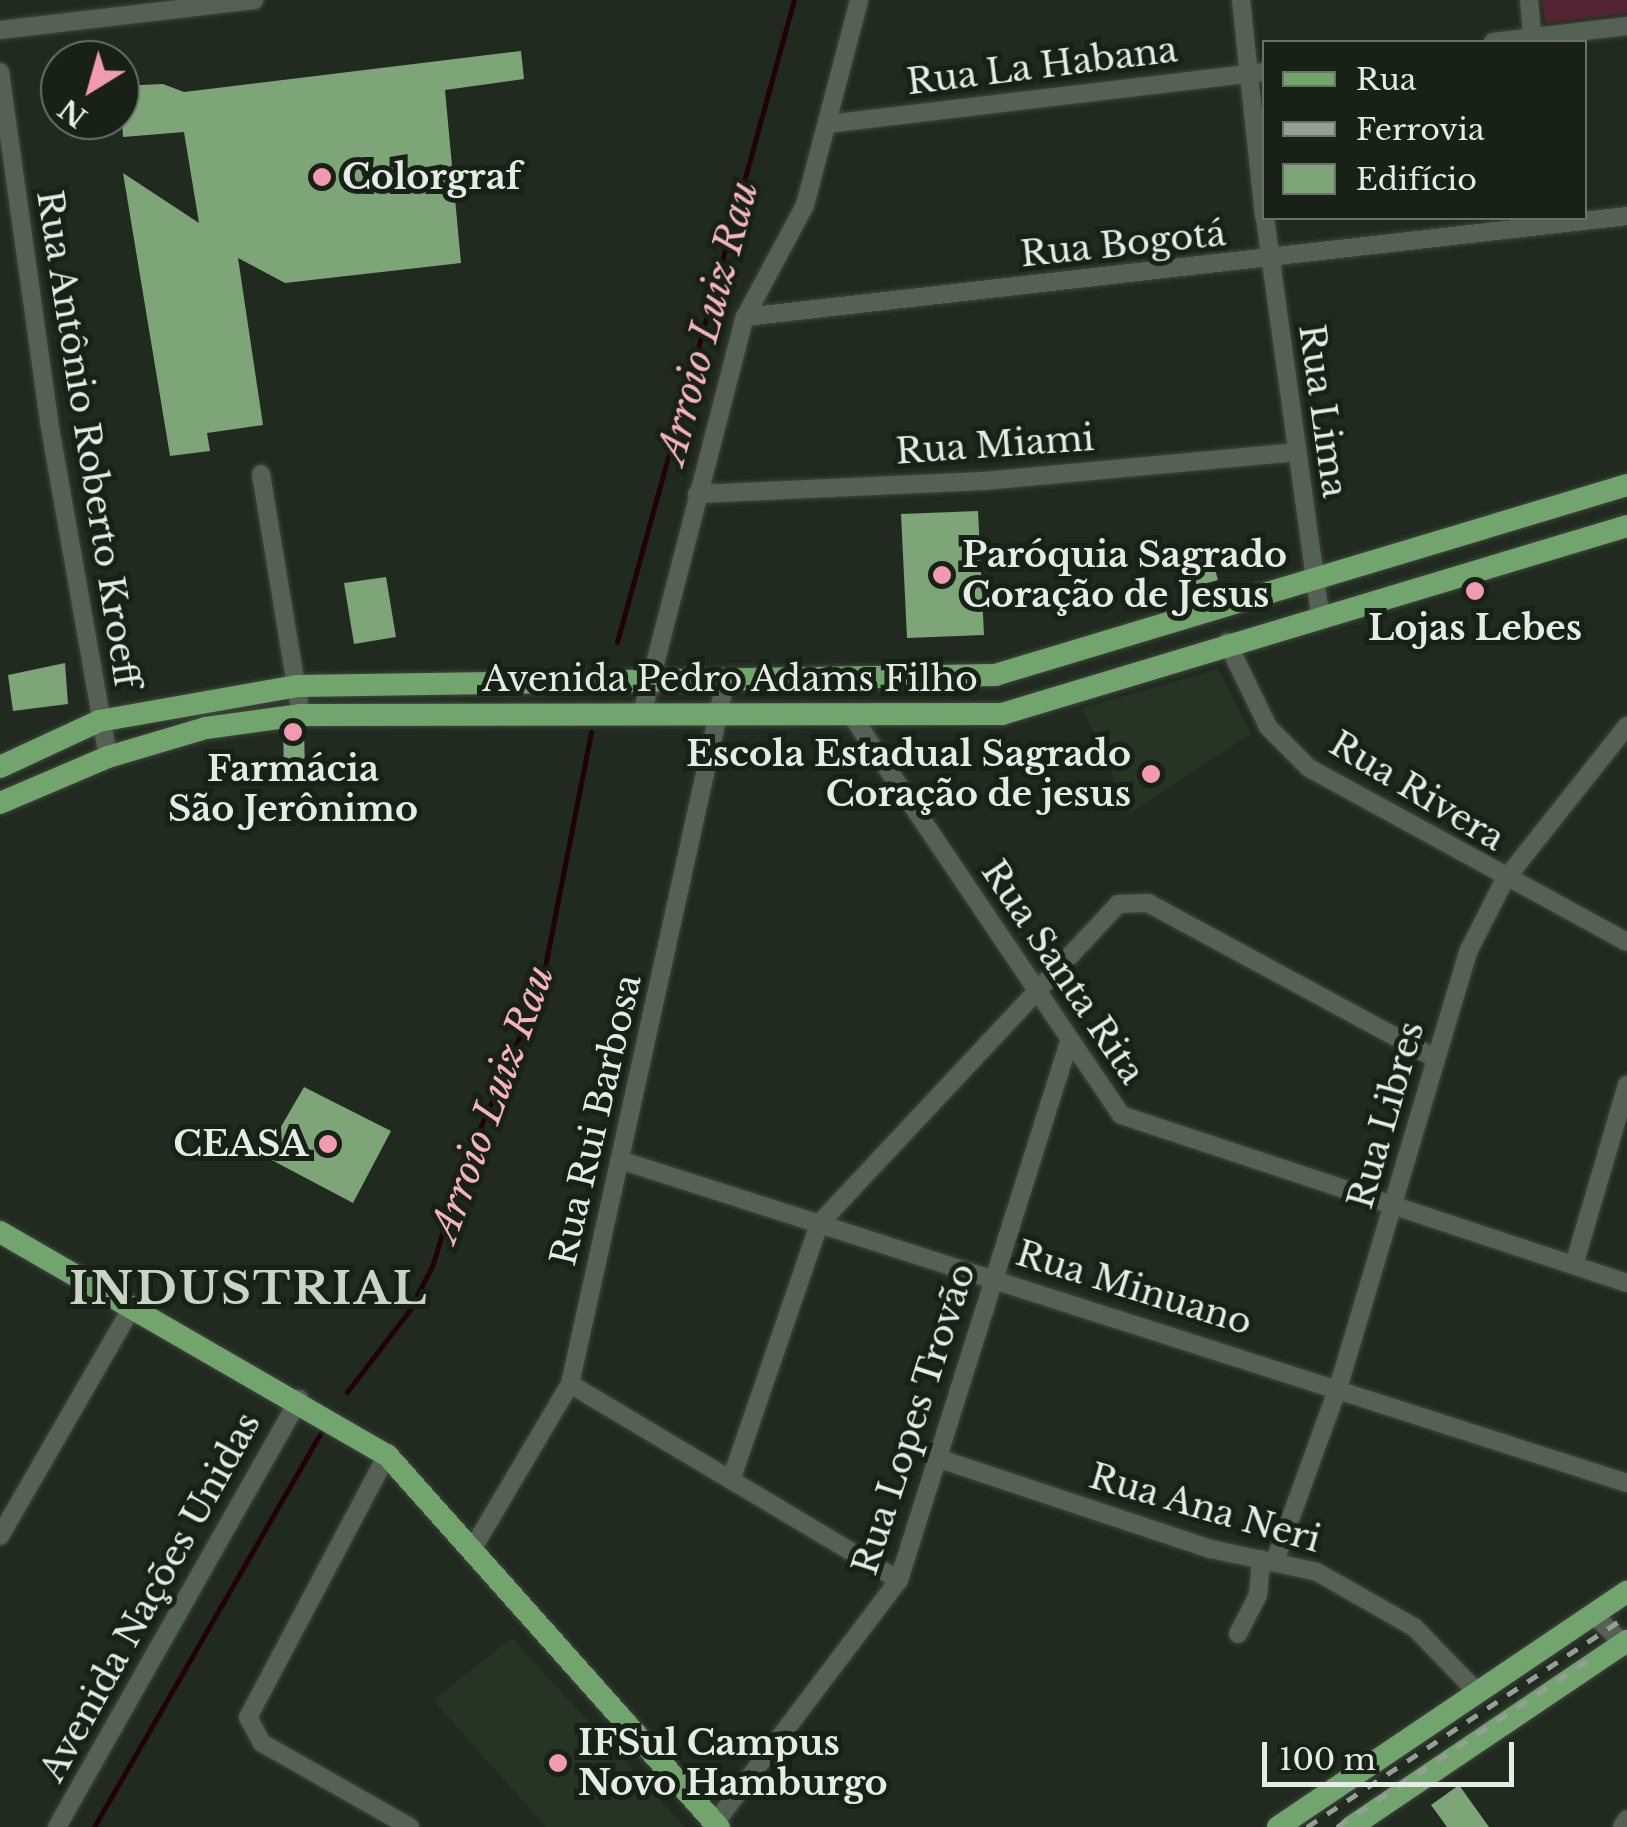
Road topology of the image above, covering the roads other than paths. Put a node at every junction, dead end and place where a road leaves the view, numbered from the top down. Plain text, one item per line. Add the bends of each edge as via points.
1 (254, 0) edge
2 (860, 0) edge
3 (1241, 0) edge
4 (1529, 0) edge
5 (222, 2) edge
6 (1627, 26) edge
7 (0, 30) edge
8 (1532, 38) junction
9 (1512, 40) edge
10 (0, 72) edge
11 (1257, 72) edge
12 (828, 124) junction
13 (1262, 176) edge
14 (1627, 216) edge
15 (1264, 220) edge
16 (1269, 261) junction
17 (745, 317) junction
18 (1297, 452) junction
19 (262, 474) dead end
20 (1627, 485) edge
21 (1599, 492) junction
22 (697, 494) junction
23 (1619, 528) edge
24 (1485, 529) junction
25 (1493, 563) junction
26 (1312, 582) junction
27 (1320, 614) junction
28 (1227, 642) junction
29 (726, 683) junction
30 (298, 686) junction
31 (488, 686) junction
32 (647, 686) junction
33 (488, 713) junction
34 (642, 714) junction
35 (720, 714) junction
36 (300, 715) junction
37 (852, 716) junction
38 (99, 721) junction
39 (1627, 726) edge
40 (108, 757) junction
41 (0, 767) edge
42 (0, 803) edge
43 (1504, 881) junction
44 (1627, 942) edge
45 (1036, 991) junction
46 (1069, 1042) junction
47 (1436, 1058) junction
48 (1627, 1085) edge
49 (620, 1160) junction
50 (1394, 1208) junction
51 (819, 1224) junction
52 (0, 1232) edge
53 (1574, 1266) junction
54 (995, 1280) junction
55 (1627, 1282) edge
56 (133, 1306) junction
57 (570, 1384) junction
58 (1339, 1385) junction
59 (299, 1399) junction
60 (387, 1455) junction
61 (940, 1459) junction
62 (731, 1480) junction
63 (1627, 1483) edge
64 (0, 1536) edge
65 (472, 1548) junction
66 (1269, 1559) junction
67 (899, 1580) junction
68 (1627, 1592) edge
69 (1593, 1614) junction
70 (1238, 1634) dead end
71 (1625, 1644) edge
72 (1478, 1693) junction
73 (1627, 1819) edge
74 (716, 1825) edge
75 (57, 1827) edge
76 (410, 1827) edge
77 (1278, 1827) edge
78 (1351, 1827) edge
79 (1622, 1827) edge

1 - 5 street
2 - 12 street
3 - 11 street, Rua Lima
4 - 8 street
5 - 7 street
6 - 8 street
8 - 9 street
10 - 38 street, Rua Antônio Roberto Kroeff
11 - 12 street, Rua La Habana
11 - 13 street, Rua Lima
12 - 17 street via 804,205
14 - 16 street, Rua Bogotá
15 - 16 street, Rua Lima
16 - 17 street, Rua Bogotá
16 - 18 street, Rua Lima
17 - 22 street
18 - 22 street, Rua Miami via 984,481
18 - 26 street, Rua Lima
19 - 30 street
20 - 21 main road, Avenida Pedro Adams Filho
21 - 23 main road
21 - 24 main road, Avenida Pedro Adams Filho
22 - 32 street
23 - 25 main road, Avenida Pedro Adams Filho
24 - 25 main road
24 - 26 main road, Avenida Pedro Adams Filho
25 - 27 main road, Avenida Pedro Adams Filho
26 - 27 street, Rua Lima
26 - 29 main road, Avenida Pedro Adams Filho via 995,675
27 - 28 main road, Avenida Pedro Adams Filho
28 - 37 main road, Avenida Pedro Adams Filho via 1002,714
28 - 43 street, Rua Rivera via 1268,727 1309,768
29 - 32 main road, Avenida Pedro Adams Filho
29 - 35 street, Rua Rui Barbosa
30 - 31 main road, Avenida Pedro Adams Filho
30 - 36 street
30 - 38 main road, Avenida Pedro Adams Filho
31 - 32 main road, Avenida Pedro Adams Filho
31 - 33 main road
32 - 34 street
33 - 34 main road, Avenida Pedro Adams Filho
33 - 36 main road, Avenida Pedro Adams Filho
34 - 35 main road, Avenida Pedro Adams Filho
35 - 37 main road, Avenida Pedro Adams Filho
35 - 49 street, Rua Rui Barbosa
36 - 40 main road, Avenida Pedro Adams Filho via 206,728
37 - 45 street, Rua Santa Rita
38 - 40 street, Rua Antônio Roberto Kroeff
38 - 41 main road, Avenida Pedro Adams Filho
39 - 43 street, Rua Libres
40 - 42 main road, Avenida Pedro Adams Filho
43 - 44 street, Rua Rivera
43 - 47 street, Rua Libres via 1469,950
45 - 46 street, Rua Santa Rita
45 - 47 street via 1111,910 1137,900
45 - 51 street
46 - 50 street, Rua Santa Rita via 1122,1115
46 - 54 street, Rua Lopes Trovão
47 - 50 street, Rua Libres
48 - 53 street
49 - 51 street, Rua Minuano
49 - 57 street, Rua Rui Barbosa
50 - 53 street
50 - 58 street, Rua Libres
51 - 54 street, Rua Minuano
51 - 62 street
52 - 56 main road
53 - 55 street
54 - 58 street, Rua Minuano
54 - 61 street, Rua Lopes Trovão
56 - 59 main road
56 - 64 street
57 - 62 street
57 - 65 street, Rua Rui Barbosa
58 - 63 street, Rua Minuano
58 - 66 street, Rua Libres
59 - 60 main road
59 - 75 street, Avenida Nações Unidas
60 - 65 main road
60 - 76 street via 250,1704 250,1727 262,1743
61 - 66 street, Rua Ana Neri
61 - 67 street, Rua Lopes Trovão
62 - 67 street
65 - 74 main road
66 - 70 street, Rua Libres
66 - 72 street, Rua Ana Neri via 1400,1617
67 - 74 street, Rua Lopes Trovão
68 - 69 main road
69 - 71 street
69 - 72 main road
71 - 78 main road
72 - 77 main road
73 - 79 street

